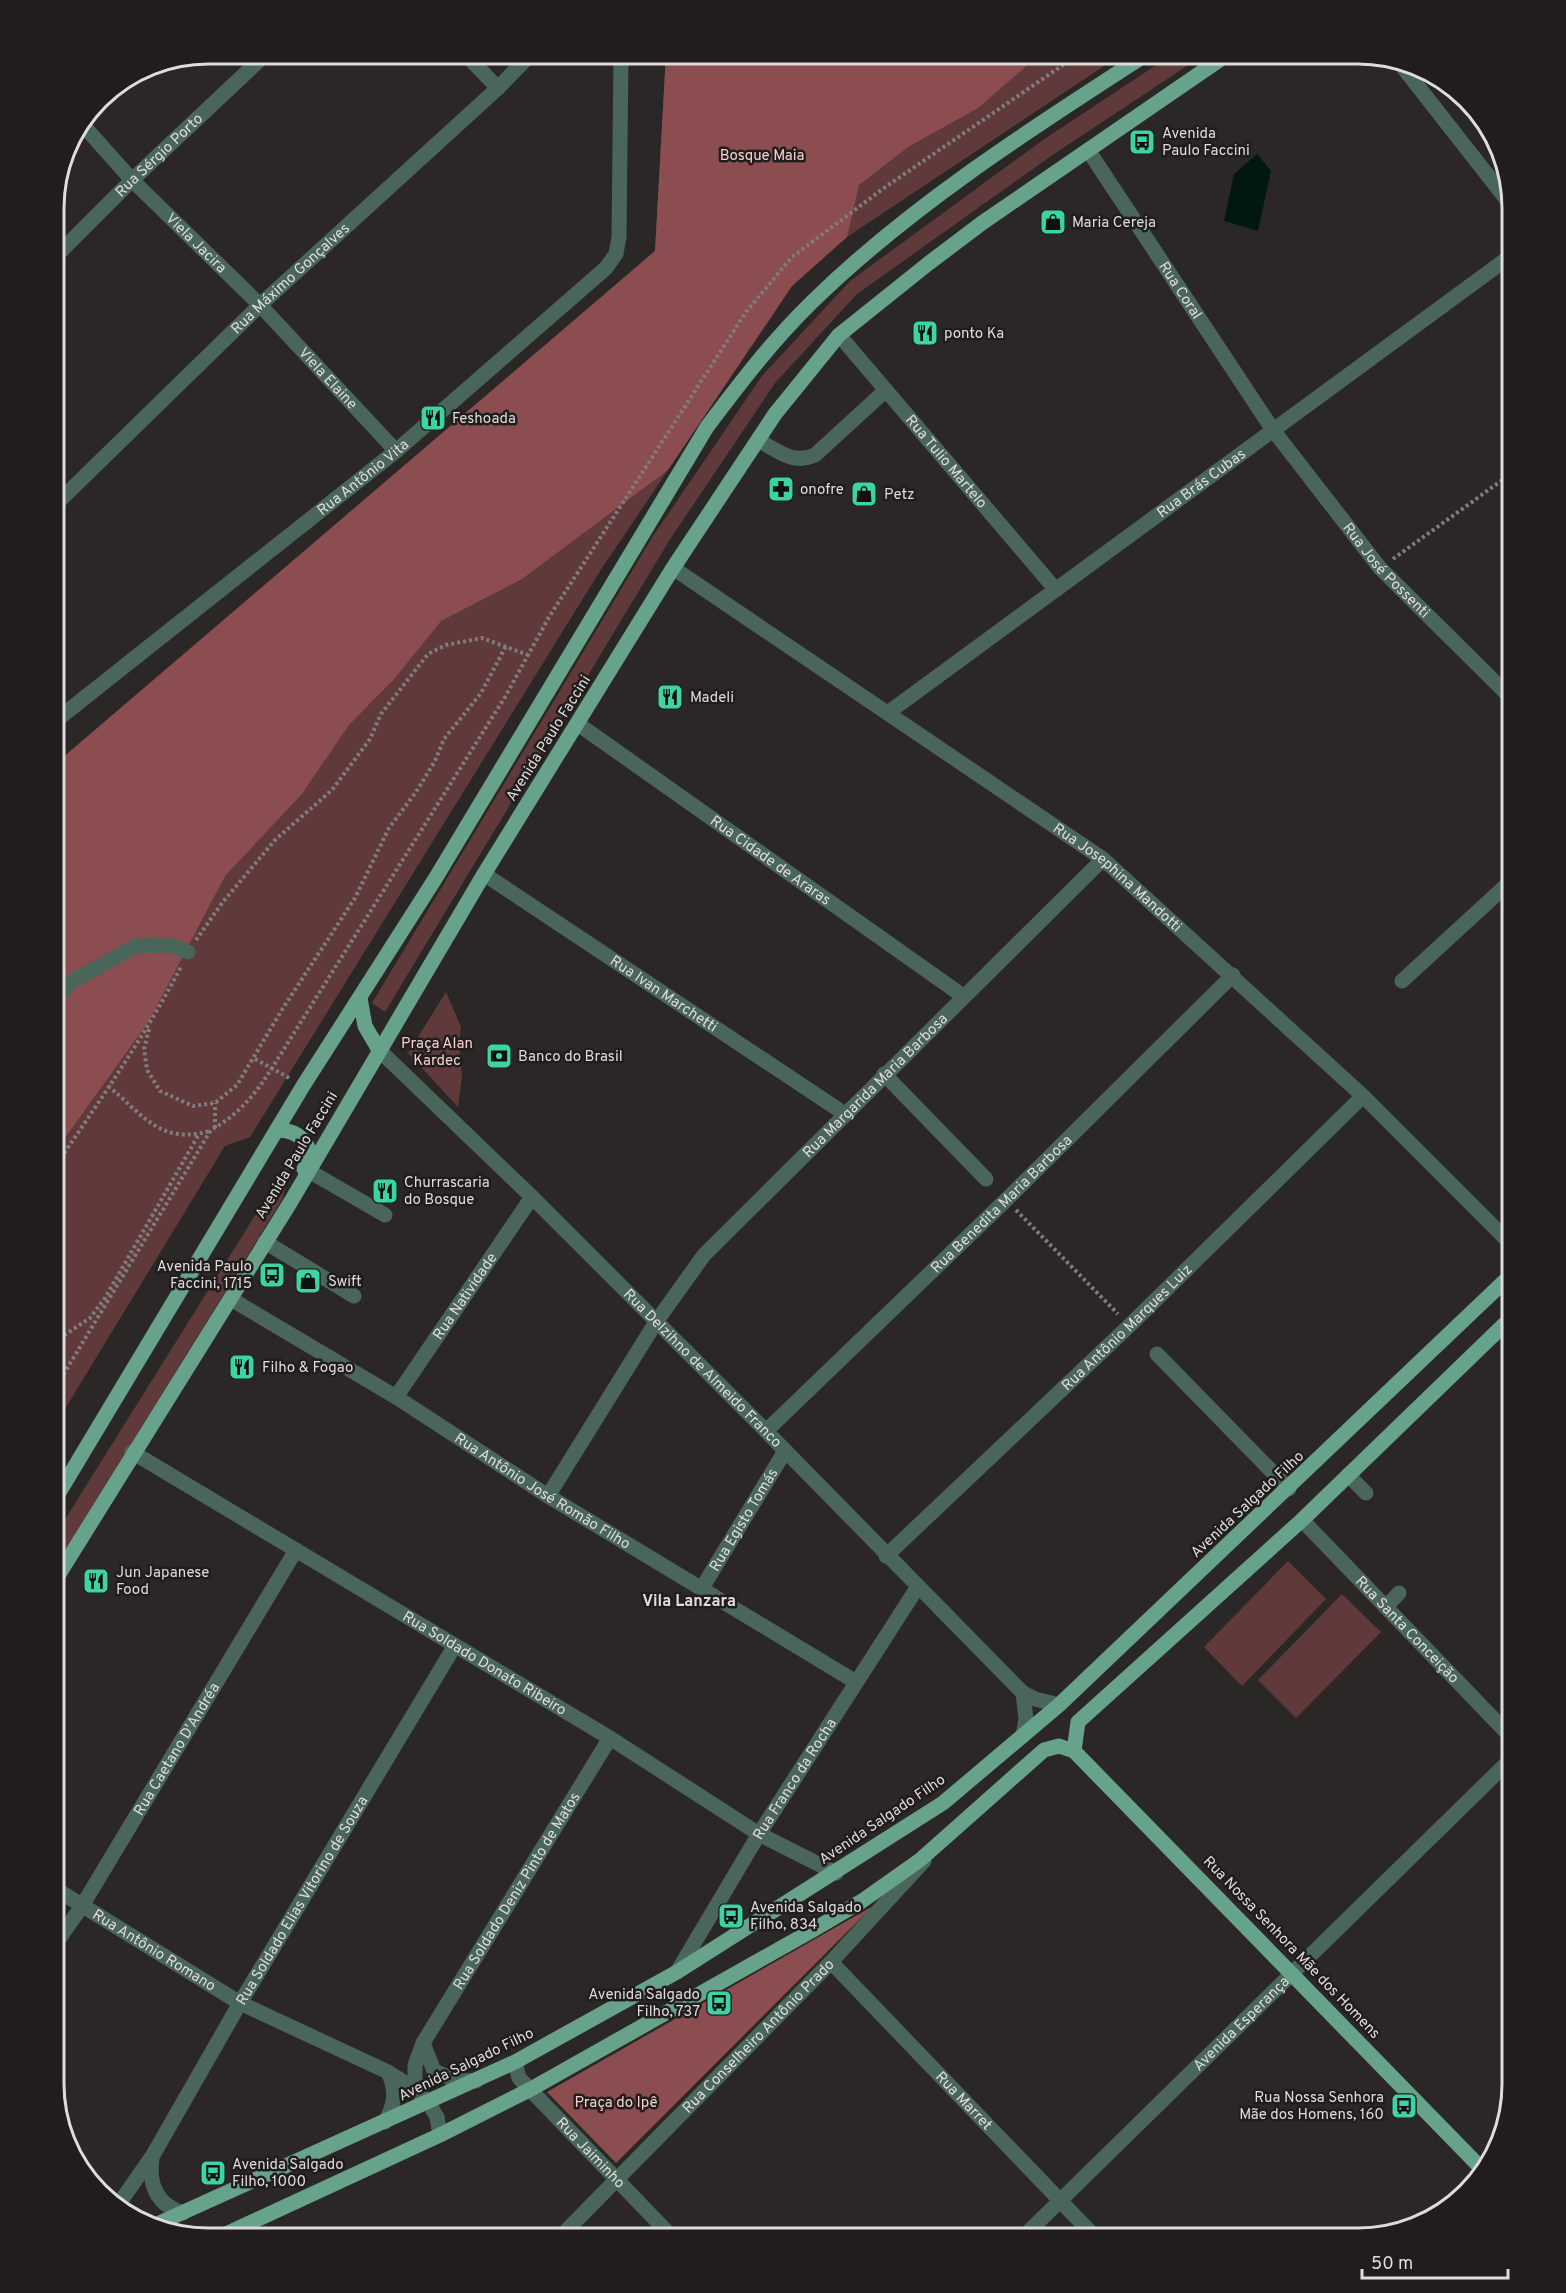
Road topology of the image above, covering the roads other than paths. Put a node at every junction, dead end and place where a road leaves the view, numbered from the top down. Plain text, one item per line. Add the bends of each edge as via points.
1 (254, 65) edge
2 (476, 65) edge
3 (520, 65) edge
4 (621, 65) edge
5 (1131, 65) edge
6 (1212, 65) edge
7 (1408, 74) edge
8 (498, 88) junction
9 (88, 130) edge
10 (1088, 150) junction
11 (132, 180) junction
12 (1500, 191) edge
13 (65, 247) edge
14 (1502, 262) edge
15 (260, 305) junction
16 (839, 335) junction
17 (886, 390) junction
18 (1273, 430) junction
19 (758, 440) junction
20 (396, 451) junction
21 (65, 495) edge
22 (673, 568) junction
23 (1056, 590) junction
24 (1502, 689) edge
25 (889, 712) junction
26 (65, 713) edge
27 (578, 724) junction
28 (1103, 859) junction
29 (484, 874) junction
30 (1502, 889) edge
31 (188, 951) road end
32 (1233, 975) junction
33 (1402, 981) dead end
34 (65, 989) edge
35 (963, 996) junction
36 (360, 998) junction
37 (379, 1050) junction
38 (884, 1074) junction
39 (1364, 1096) junction
40 (845, 1114) junction
41 (279, 1130) junction
42 (309, 1172) junction
43 (986, 1179) dead end
44 (532, 1197) junction
45 (290, 1203) junction
46 (385, 1215) dead end
47 (1502, 1235) edge
48 (265, 1242) junction
49 (1502, 1284) edge
50 (354, 1296) dead end
51 (231, 1299) junction
52 (656, 1322) junction
53 (1502, 1327) edge
54 (1157, 1354) dead end
55 (396, 1397) junction
56 (766, 1431) junction
57 (785, 1451) junction
58 (132, 1452) junction
59 (1348, 1475) junction
60 (64, 1484) edge
61 (1289, 1489) junction
62 (1366, 1493) dead end
63 (548, 1496) junction
64 (1302, 1520) junction
65 (296, 1550) junction
66 (886, 1556) junction
67 (64, 1565) edge
68 (702, 1588) junction
69 (917, 1588) junction
70 (1399, 1593) dead end
71 (1386, 1607) junction
72 (454, 1647) junction
73 (856, 1682) junction
74 (1023, 1693) junction
75 (1059, 1705) junction
76 (1502, 1728) edge
77 (1023, 1736) junction
78 (610, 1738) junction
79 (1074, 1752) junction
80 (1502, 1768) edge
81 (955, 1828) junction
82 (759, 1834) junction
83 (836, 1873) junction
84 (64, 1894) edge
85 (82, 1906) junction
86 (64, 1932) edge
87 (831, 1962) junction
88 (677, 1972) junction
89 (1293, 1972) junction
90 (240, 2003) junction
91 (423, 2043) junction
92 (515, 2062) junction
93 (388, 2072) junction
94 (476, 2081) junction
95 (415, 2089) junction
96 (531, 2090) junction
97 (429, 2102) junction
98 (385, 2122) junction
99 (440, 2135) junction
100 (153, 2155) junction
101 (1477, 2164) edge
102 (618, 2178) junction
103 (122, 2200) edge
104 (1061, 2201) junction
105 (183, 2213) junction
106 (164, 2222) edge
107 (239, 2228) edge
108 (569, 2228) edge
109 (664, 2228) edge
110 (1033, 2228) edge
111 (1087, 2228) edge

1 - 11 street, Rua Sérgio Porto
2 - 8 street
3 - 8 street, Rua Máximo Gonçalves
4 - 20 street, Rua Antônio Vita via 616,254 606,268
5 - 36 main road, Avenida Paulo Faccini via 912,214 812,302 753,365 707,427
6 - 10 main road, Avenida Paulo Faccini
7 - 12 street
8 - 15 street, Rua Máximo Gonçalves
9 - 11 street, Viela Jacira
10 - 16 main road, Avenida Paulo Faccini via 974,229
10 - 18 street, Rua Coral
11 - 13 street, Rua Sérgio Porto
11 - 15 street, Viela Jacira
14 - 18 street, Rua Brás Cubas
15 - 20 street, Viela Elaine
15 - 21 street, Rua Máximo Gonçalves
16 - 17 street, Rua Tulio Martelo
16 - 19 main road, Avenida Paulo Faccini
17 - 19 street via 815,455 803,460 793,459
17 - 23 street, Rua Tulio Martelo
18 - 23 street, Rua Brás Cubas
18 - 24 street, Rua José Possenti via 1380,568
19 - 22 main road, Avenida Paulo Faccini
20 - 26 street, Rua Antônio Vita
22 - 25 street, Rua Josephina Mandotti
22 - 27 main road, Avenida Paulo Faccini
23 - 25 street, Rua Brás Cubas
25 - 28 street, Rua Josephina Mandotti
27 - 29 main road, Avenida Paulo Faccini
27 - 35 street, Rua Cidade de Araras
28 - 32 street, Rua Josephina Mandotti
28 - 35 street, Rua Margarida Maria Barbosa
29 - 37 main road, Avenida Paulo Faccini
29 - 40 street, Rua Ivan Marchetti
30 - 33 street
31 - 34 street via 169,945 135,946
32 - 39 street, Rua Josephina Mandotti
32 - 56 street, Rua Benedita Maria Barbosa
35 - 38 street, Rua Margarida Maria Barbosa
36 - 37 main road via 365,1026
36 - 41 main road, Avenida Paulo Faccini
37 - 42 main road, Avenida Paulo Faccini
37 - 44 street, Rua Delzihno de Almeido Franco
38 - 40 street, Rua Margarida Maria Barbosa
38 - 43 street
39 - 47 street, Rua Josephina Mandotti
39 - 66 street, Rua Antônio Marques Luiz
40 - 52 street, Rua Margarida Maria Barbosa via 704,1255
41 - 45 main road via 292,1131 305,1139 309,1153 291,1191
41 - 60 main road, Avenida Paulo Faccini
42 - 45 main road, Avenida Paulo Faccini
42 - 46 street
44 - 52 street, Rua Delzihno de Almeido Franco
44 - 55 street, Rua Natividade
45 - 48 main road, Avenida Paulo Faccini
48 - 50 street
48 - 51 main road, Avenida Paulo Faccini
49 - 61 main road, Avenida Salgado Filho
51 - 55 street, Rua Antônio José Romão Filho
51 - 58 main road, Avenida Paulo Faccini
52 - 56 street, Rua Delzihno de Almeido Franco
52 - 63 street, Rua Margarida Maria Barbosa
53 - 59 main road
54 - 61 street
55 - 63 street, Rua Antônio José Romão Filho
56 - 57 street, Rua Delzihno de Almeido Franco
57 - 66 street, Rua Delzihno de Almeido Franco
57 - 68 street, Rua Egisto Tomás
58 - 65 street, Rua Soldado Donato Ribeiro
58 - 67 main road, Avenida Paulo Faccini
59 - 62 street
59 - 64 main road
61 - 75 main road, Avenida Salgado Filho
63 - 68 street, Rua Antônio José Romão Filho
64 - 71 street, Rua Santa Conceição
64 - 79 main road via 1078,1722
65 - 72 street, Rua Soldado Donato Ribeiro
65 - 85 street, Rua Caetano D'Andréa
66 - 69 street, Rua Delzihno de Almeido Franco
68 - 73 street, Rua Antônio José Romão Filho
69 - 73 street, Rua Franco da Rocha
69 - 74 street, Rua Delzihno de Almeido Franco
70 - 71 street
71 - 76 street, Rua Santa Conceição
72 - 78 street, Rua Soldado Donato Ribeiro
72 - 90 street, Rua Soldado Elias Vitorino de Souza
73 - 82 street, Rua Franco da Rocha
74 - 75 street, Rua Delzihno de Almeido Franco
74 - 77 street
75 - 77 main road, Avenida Salgado Filho
77 - 83 main road, Avenida Salgado Filho via 943,1803
78 - 82 street, Rua Soldado Donato Ribeiro
78 - 91 street, Rua Soldado Deniz Pinto de Matos
79 - 81 main road via 1059,1746 1044,1750
79 - 89 main road, Rua Nossa Senhora Mãe dos Homens
80 - 89 street, Avenida Esperança
81 - 87 street, Rua Conselheiro Antônio Prado
81 - 96 main road via 920,1860 862,1900
82 - 83 street, Rua Soldado Donato Ribeiro
82 - 88 street, Rua Franco da Rocha
83 - 88 main road, Avenida Salgado Filho
84 - 85 street, Rua Antônio Romano
85 - 86 street, Rua Caetano D'Andréa
85 - 90 street, Rua Antônio Romano
87 - 102 street, Rua Conselheiro Antônio Prado
87 - 104 street, Rua Marret
88 - 92 main road, Avenida Salgado Filho
89 - 101 main road, Rua Nossa Senhora Mãe dos Homens
89 - 104 street, Avenida Esperança
90 - 93 street, Rua Antônio Romano
90 - 100 street, Rua Soldado Elias Vitorino de Souza
91 - 94 street via 434,2071 455,2080
91 - 95 street, Rua Soldado Deniz Pinto de Matos via 415,2065
92 - 94 main road, Avenida Salgado Filho
92 - 96 street, Rua Jaiminho via 519,2078
93 - 95 street, Rua Antônio Romano
93 - 98 street via 395,2098
94 - 97 main road, Avenida Salgado Filho
95 - 97 street, Rua Antônio Romano
96 - 99 main road
96 - 102 street, Rua Jaiminho
97 - 98 main road, Avenida Salgado Filho
97 - 99 street, Rua Antônio Romano
98 - 105 main road, Avenida Salgado Filho
99 - 107 main road
100 - 103 street, Rua Soldado Elias Vitorino de Souza
100 - 105 street via 150,2170 156,2193 164,2204
102 - 108 street, Rua Conselheiro Antônio Prado
102 - 109 street, Rua Jaiminho
104 - 110 street, Avenida Esperança
104 - 111 street, Rua Marret
105 - 106 main road, Avenida Salgado Filho

